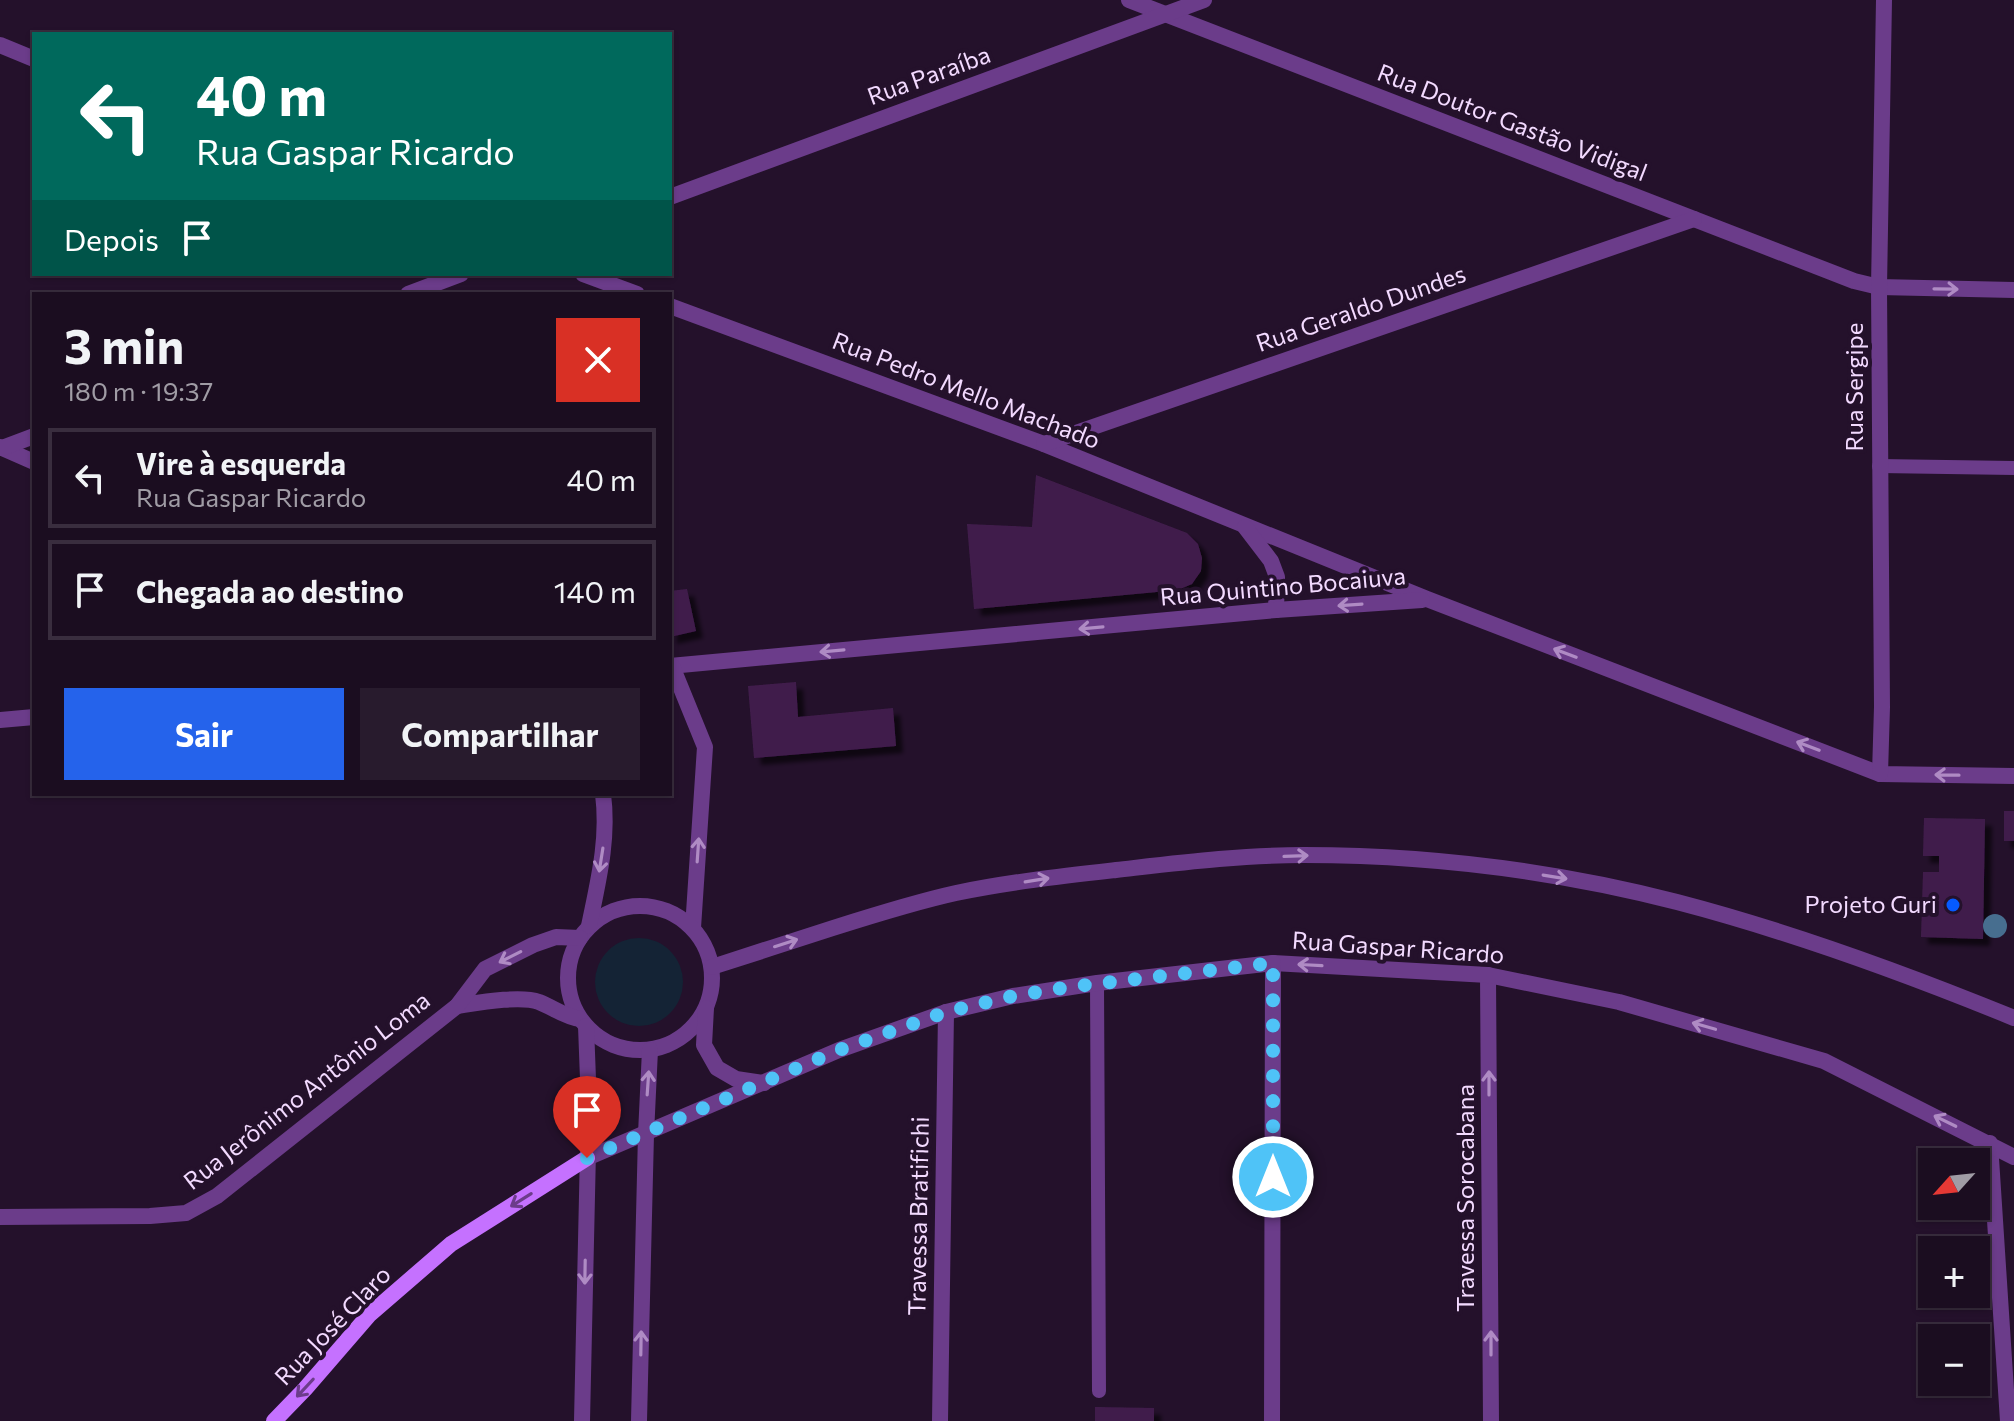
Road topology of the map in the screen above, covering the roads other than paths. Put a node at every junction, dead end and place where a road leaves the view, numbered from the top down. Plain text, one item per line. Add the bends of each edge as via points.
1 (1129, 0) edge
2 (1204, 0) edge
3 (1884, 0) edge
4 (1165, 15) junction
5 (0, 45) edge
6 (32, 58) edge
7 (672, 196) edge
8 (1694, 219) junction
9 (456, 276) edge
10 (588, 276) edge
11 (1879, 287) junction
12 (2014, 290) edge
13 (413, 292) edge
14 (632, 292) edge
15 (672, 307) edge
16 (32, 437) edge
17 (1044, 444) junction
18 (1, 447) edge
19 (32, 461) edge
20 (1879, 466) junction
21 (2014, 468) edge
22 (1244, 526) junction
23 (1427, 599) junction
24 (1276, 610) junction
25 (672, 667) edge
26 (672, 669) edge
27 (32, 717) edge
28 (0, 720) edge
29 (1880, 774) junction
30 (2014, 776) edge
31 (603, 796) edge
32 (693, 928) junction
33 (585, 932) junction
34 (1273, 963) junction
35 (712, 967) junction
36 (1488, 975) junction
37 (1097, 983) junction
38 (457, 1006) junction
39 (706, 1007) junction
40 (946, 1012) junction
41 (2014, 1018) edge
42 (583, 1022) junction
43 (650, 1050) junction
44 (765, 1083) junction
45 (646, 1134) junction
46 (1990, 1143) junction
47 (2014, 1157) edge
48 (587, 1158) junction
49 (0, 1217) edge
50 (1099, 1391) dead end
51 (274, 1421) edge
52 (582, 1421) edge
53 (639, 1421) edge
54 (940, 1421) edge
55 (1272, 1421) edge
56 (1491, 1421) edge
57 (2008, 1421) edge

1 - 4 street, Rua Doutor Gastão Vidigal
2 - 4 street, Rua Paraíba
3 - 11 street, Rua Sergipe
4 - 7 street, Rua Paraíba
4 - 8 street, Rua Doutor Gastão Vidigal
5 - 6 street
8 - 11 street, Rua Doutor Gastão Vidigal
8 - 17 street, Rua Geraldo Dundes
9 - 13 street
10 - 14 street
11 -> 12 street, Rua Doutor Gastão Vidigal
11 - 20 street, Rua Sergipe
15 - 17 street, Rua Pedro Mello Machado
16 - 18 street
17 - 22 street, Rua Pedro Mello Machado
18 - 19 street
20 - 21 lane
20 - 29 street, Rua Sergipe
22 - 23 street, Rua Pedro Mello Machado
22 - 24 street via 1271,561 1277,577
23 -> 24 street, Rua Quintino Bocaiuva
29 -> 23 street, Rua Quintino Bocaiuva
24 -> 25 street, Rua Quintino Bocaiuva
32 -> 26 street via 705,747
27 - 28 street
30 -> 29 street, Rua Quintino Bocaiuva
31 -> 33 street via 603,856
32 - 33 street via 669,911 641,905 613,910
32 - 35 street
33 -> 38 street, Rua Jerônimo Antônio Loma via 533,945 485,969
33 - 42 street via 569,964 569,993
36 -> 34 street, Rua Gaspar Ricardo
34 - 37 street, Rua Gaspar Ricardo
34 - 55 street
35 - 39 street
35 -> 41 street via 956,893 1197,861 1302,855 1385,858 1552,876 1677,902 1776,931
46 -> 36 street, Rua Gaspar Ricardo via 1824,1061 1619,1002
56 -> 36 street, Travessa Sorocabana
37 - 40 street, Rua Gaspar Ricardo
37 - 50 lane
38 - 42 street via 537,1001
38 - 49 street, Rua Jerônimo Antônio Loma via 217,1196 186,1213
39 - 43 street via 683,1036
39 - 44 street via 704,1045 717,1068 736,1079
40 - 44 street, Rua Gaspar Ricardo
40 - 54 street, Travessa Bratifichi
42 - 43 street via 604,1041
42 - 48 street
45 -> 43 street
44 - 45 street, Rua Gaspar Ricardo
45 - 48 street, Rua Gaspar Ricardo
53 -> 45 street
46 - 47 street, Rua Gaspar Ricardo
46 - 57 street
48 -> 51 street, Rua José Claro via 451,1244 369,1315
48 -> 52 street

